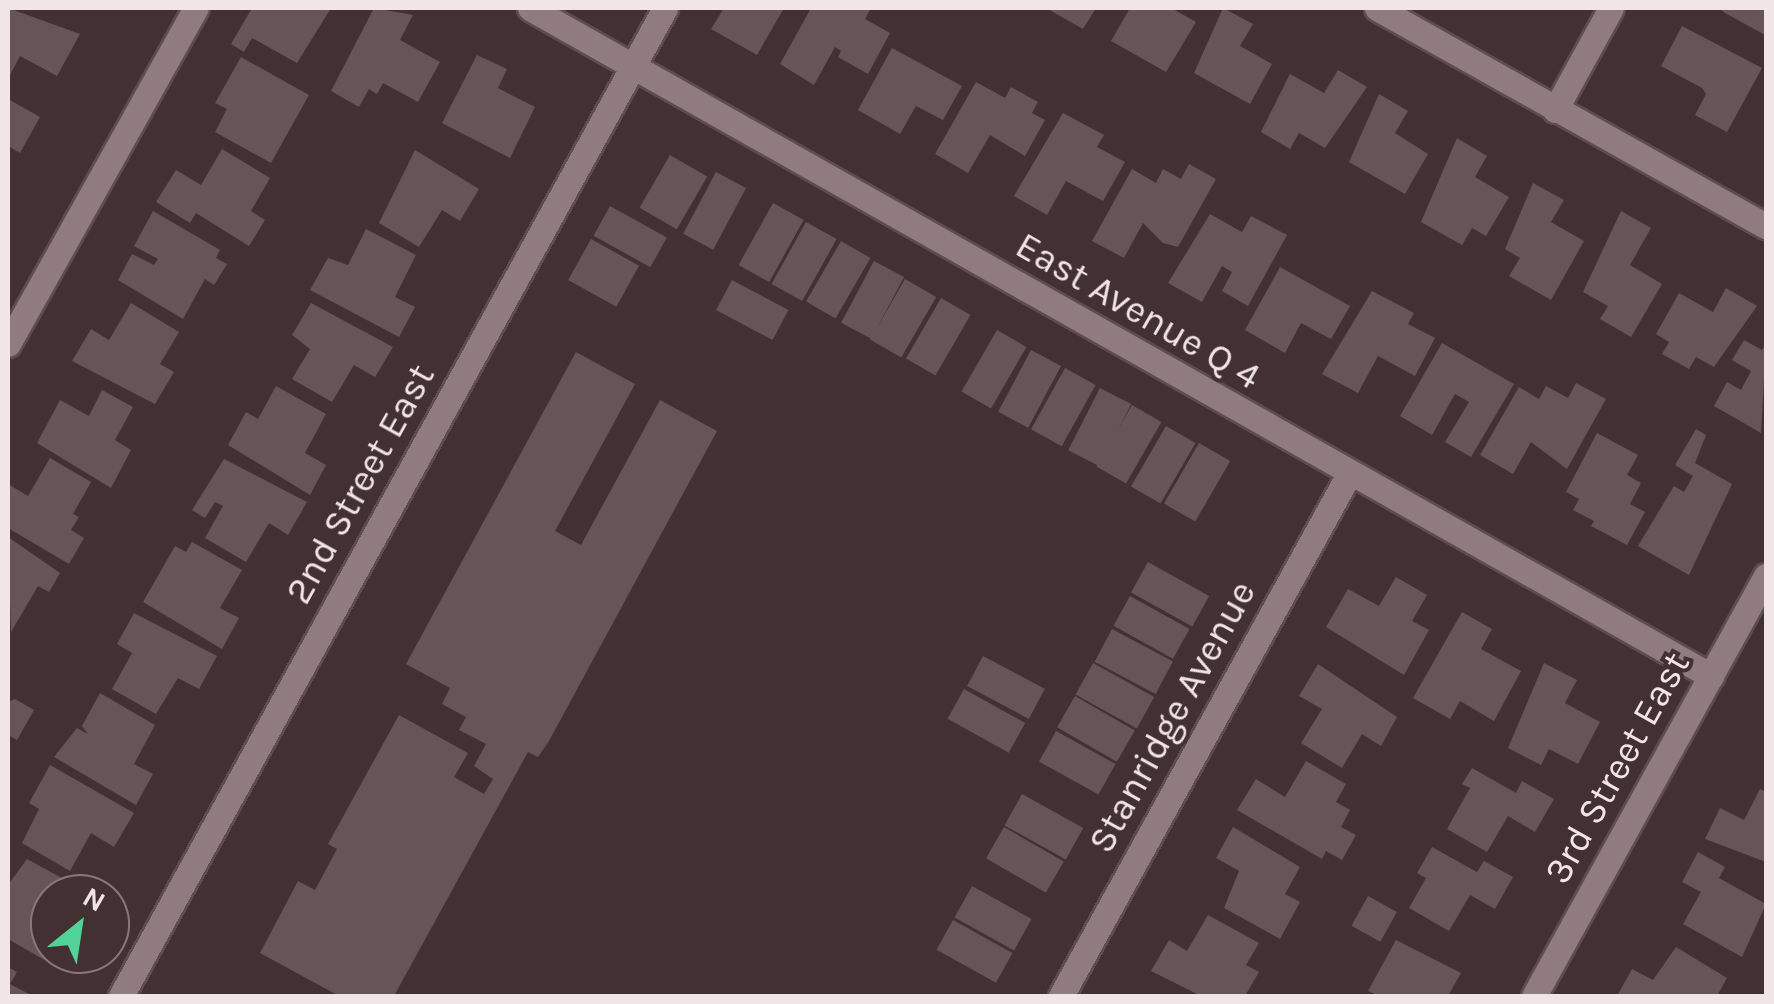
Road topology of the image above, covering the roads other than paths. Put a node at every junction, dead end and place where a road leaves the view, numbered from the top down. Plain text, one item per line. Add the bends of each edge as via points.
1 (196, 8) edge
2 (530, 8) edge
3 (665, 8) edge
4 (1377, 8) edge
5 (1611, 8) edge
6 (632, 68) junction
7 (1555, 110) junction
8 (1766, 226) edge
9 (8, 344) edge
10 (1349, 474) junction
11 (1766, 576) edge
12 (1711, 676) junction
13 (121, 996) edge
14 (1061, 996) edge
15 (1534, 996) edge

1 - 9 street
2 - 6 street, East Avenue Q 4
3 - 6 street, 2nd Street East
4 - 7 street
5 - 7 street
6 - 10 street, East Avenue Q 4
6 - 13 street, 2nd Street East
7 - 8 street
10 - 12 street, East Avenue Q 4
10 - 14 street, Stanridge Avenue
11 - 12 street, 3rd Street East
12 - 15 street, 3rd Street East

